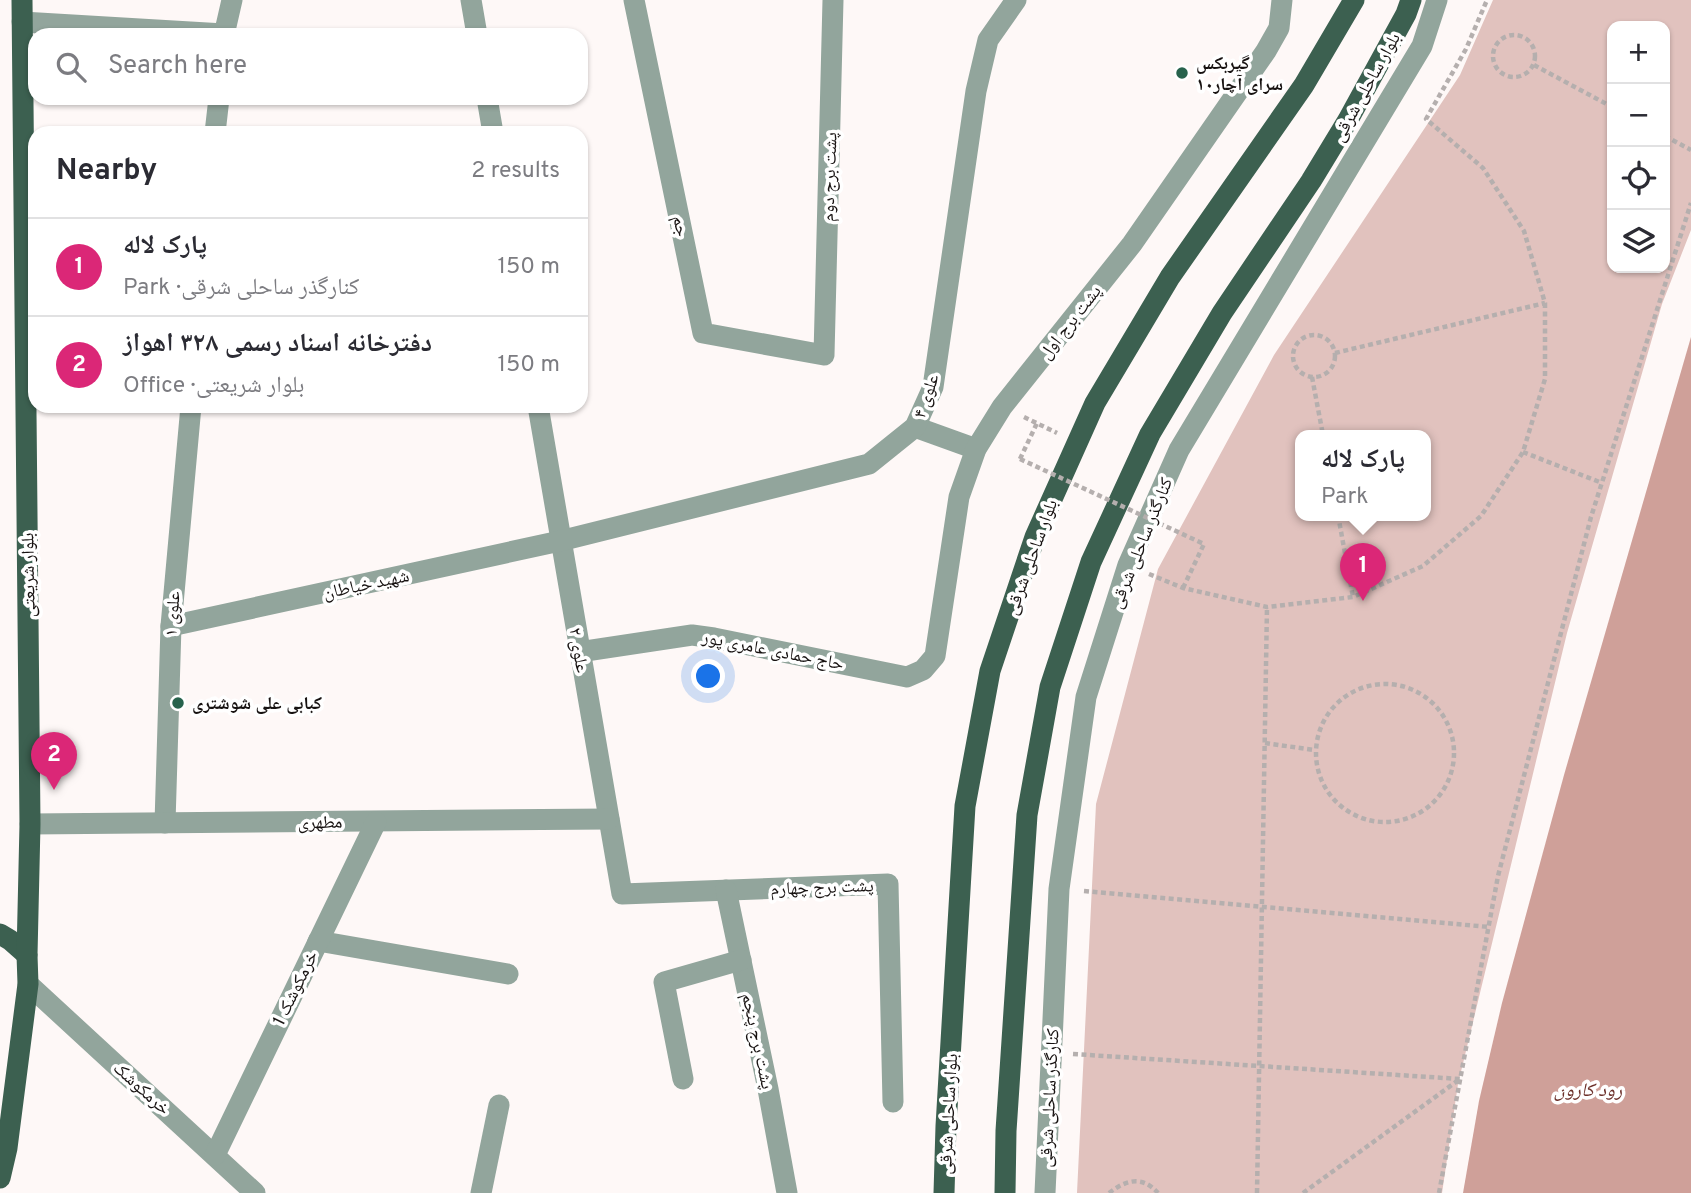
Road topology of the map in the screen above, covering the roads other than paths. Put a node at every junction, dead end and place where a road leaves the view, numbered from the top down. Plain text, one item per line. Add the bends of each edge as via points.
1 (22, 0) edge
2 (232, 0) edge
3 (471, 0) edge
4 (634, 0) edge
5 (833, 0) edge
6 (1016, 0) edge
7 (1282, 0) edge
8 (1354, 0) edge
9 (1411, 0) edge
10 (1437, 0) edge
11 (22, 22) junction
12 (115, 28) edge
13 (226, 28) edge
14 (476, 28) edge
15 (218, 105) edge
16 (489, 105) edge
17 (216, 126) edge
18 (492, 126) edge
19 (1311, 181) junction
20 (1336, 189) junction
21 (824, 355) joint
22 (190, 413) edge
23 (539, 413) edge
24 (915, 427) junction
25 (976, 449) junction
26 (560, 541) junction
27 (171, 626) junction
28 (579, 652) junction
29 (923, 670) joint
30 (609, 819) junction
31 (376, 821) junction
32 (165, 823) junction
33 (30, 824) junction
34 (726, 890) junction
35 (622, 894) joint
36 (0, 934) edge
37 (318, 941) junction
38 (27, 955) junction
39 (741, 960) junction
40 (508, 974) dead end
41 (28, 984) junction
42 (683, 1079) dead end
43 (893, 1102) dead end
44 (499, 1105) dead end
45 (3, 1149) edge
46 (215, 1155) junction
47 (0, 1178) edge
48 (256, 1193) edge
49 (481, 1193) edge
50 (787, 1193) edge
51 (944, 1193) edge
52 (1005, 1193) edge
53 (1045, 1193) edge

1 - 11 main road, بلوار شریعتی
2 - 13 street
3 - 14 street
4 - 21 street, جم via 703,332
5 - 21 street, پشت برج دوم
6 - 24 street, علوی ۴ via 988,40 976,91 933,387
7 - 25 street, پشت برج اول via 1279,28 1266,51 1132,244 1002,407
8 - 51 main road, بلوار ساحلی شرقی via 1304,85 1170,277 1095,403 1035,537 990,671 965,806
9 - 19 main road, بلوار ساحلی شرقی
10 - 20 street, کنارگذر ساحلی شرقی via 1422,46
11 - 12 street
11 - 33 main road, بلوار شریعتی
15 - 17 street
16 - 18 street
19 - 20 street
19 - 52 main road, بلوار ساحلی شرقی via 1222,313 1150,434 1091,562 1050,687 1027,816
20 - 53 street, کنارگذر ساحلی شرقی via 1179,450 1128,565 1086,697 1059,889
22 - 27 street, علوی ۱
23 - 26 street, علوی ۲
24 - 25 street
24 - 26 street, علوی ۴ via 869,464
25 - 29 street, پشت برج اول via 959,497 935,656
26 - 27 street, شهید خیاطان
26 - 28 street, علوی ۲
27 - 32 street, علوی ۱
28 - 29 street, حاج حمادی عامری پور via 692,635 907,677
28 - 30 street, علوی ۲
30 - 31 street, مطهری
30 - 35 street, علوی ۲
31 - 32 street, مطهری
31 - 37 street, خرمکوشک 1
32 - 33 street, مطهری
33 - 38 main road, بلوار شریعتی
34 - 35 street, پشت برج چهارم
34 - 39 street, پشت برج پنجم
34 - 43 street, پشت برج چهارم via 888,884
36 - 38 main road
37 - 40 street
37 - 46 street, خرمکوشک 1
38 - 41 main road, بلوار شریعتی
39 - 42 street via 664,982
39 - 50 street, پشت برج پنجم
41 - 45 main road, بلوار شریعتی
41 - 46 street, خرمکوشک
44 - 49 street
45 - 47 main road, بلوار شریعتی
46 - 48 street, خرمکوشک

